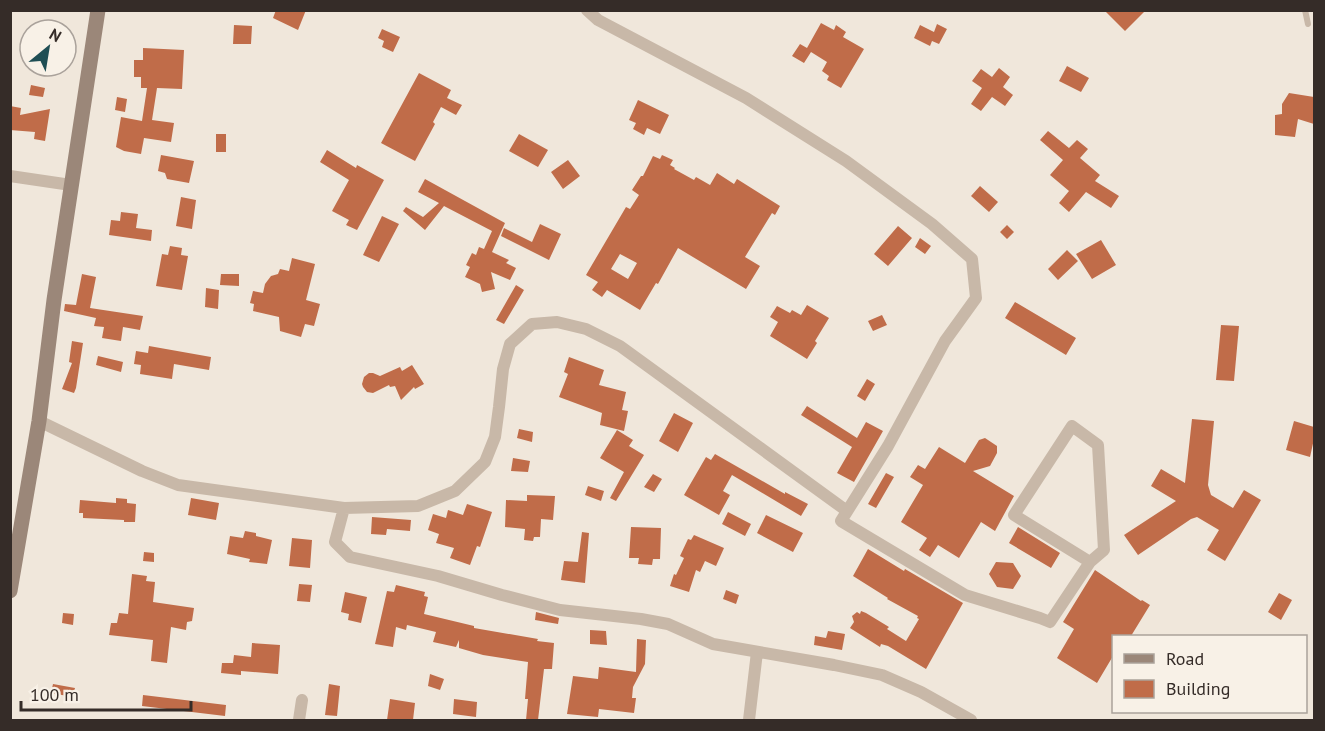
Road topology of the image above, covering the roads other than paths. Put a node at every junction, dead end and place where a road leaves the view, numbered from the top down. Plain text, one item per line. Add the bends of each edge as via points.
1 (98, 10) edge
2 (587, 10) edge
3 (1305, 10) edge
4 (1308, 24) dead end
5 (10, 176) edge
6 (71, 185) junction
7 (39, 421) junction
8 (344, 508) junction
9 (848, 511) junction
10 (1090, 562) junction
11 (10, 591) edge
12 (758, 652) junction
13 (302, 700) dead end
14 (299, 720) edge
15 (749, 720) edge
16 (971, 720) edge

1 - 6 main road
2 - 9 street via 598,20 746,98 846,161 932,224 972,259 976,298 945,341
3 - 4 lane
5 - 6 street
6 - 7 main road
7 - 8 street via 178,485
7 - 11 main road
8 - 9 street via 417,506 455,491 485,462 495,437 510,344 532,324 557,322 586,329 620,346
8 - 12 street via 335,542 350,557 438,576 560,610 668,624 713,644
9 - 10 street via 841,521 965,595 1050,622
10 - 10 street via 1014,515 1072,426 1098,445 1104,550
12 - 15 street
12 - 16 street via 882,675
13 - 14 street

